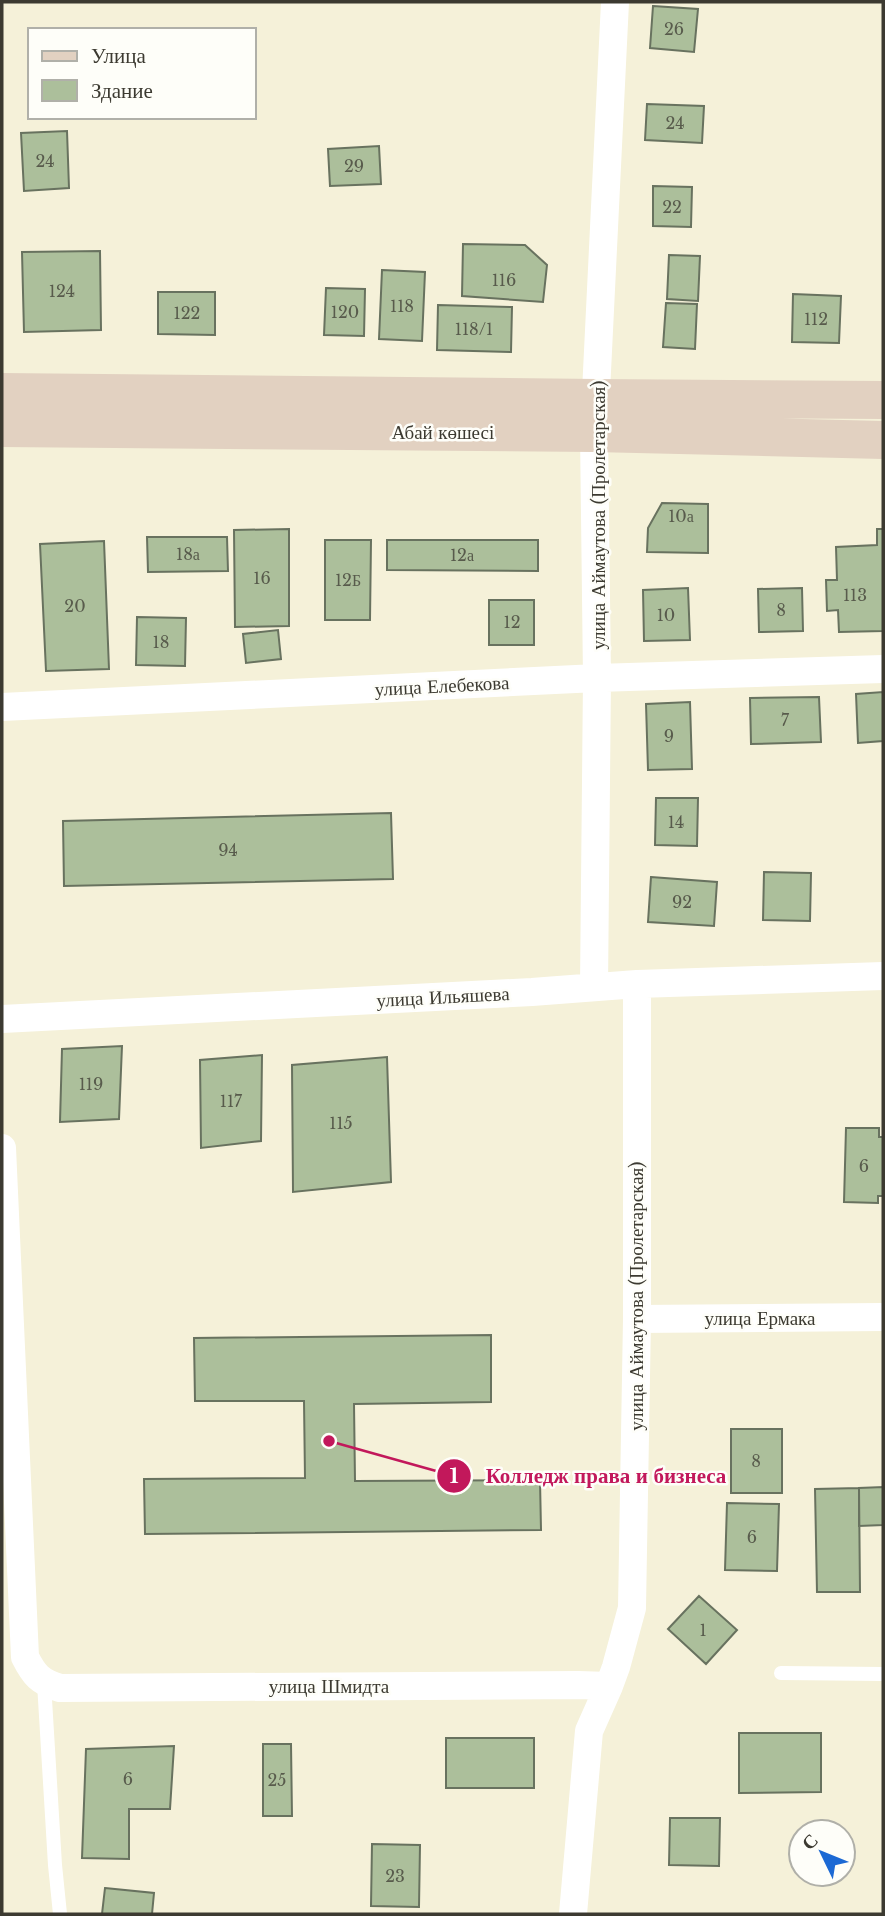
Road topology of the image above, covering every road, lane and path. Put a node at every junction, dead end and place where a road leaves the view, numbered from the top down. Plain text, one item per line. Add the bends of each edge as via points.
1 (615, 2) edge
2 (2, 392) edge
3 (883, 400) edge
4 (595, 416) junction
5 (2, 428) edge
6 (883, 440) edge
7 (883, 669) edge
8 (597, 678) junction
9 (2, 707) edge
10 (883, 976) edge
11 (637, 984) junction
12 (594, 987) junction
13 (2, 1019) edge
14 (2, 1148) edge
15 (883, 1317) edge
16 (637, 1319) junction
17 (781, 1674) dead end
18 (883, 1674) edge
19 (44, 1683) junction
20 (609, 1686) junction
21 (60, 1914) edge
22 (573, 1914) edge

1 - 4 street, улица Аймаутова (Пролетарская)
2 - 4 main road, Абай көшесі
3 - 4 main road, Абай көшесі
4 - 5 main road, Абай көшесі
4 - 6 main road, Абай көшесі
4 - 8 street, улица Аймаутова (Пролетарская)
7 - 8 street, улица Елебекова
8 - 9 street, улица Елебекова
8 - 12 street, улица Аймаутова (Пролетарская)
10 - 11 street, улица Ильяшева
11 - 12 street, улица Ильяшева
11 - 16 street, улица Аймаутова (Пролетарская)
12 - 13 street, улица Ильяшева
14 - 19 street via 25,1657
15 - 16 street, улица Ермака
16 - 20 street, улица Аймаутова (Пролетарская) via 632,1608
17 - 18 lane
19 - 20 street, улица Шмидта via 60,1688
19 - 21 lane
20 - 22 street via 589,1731

